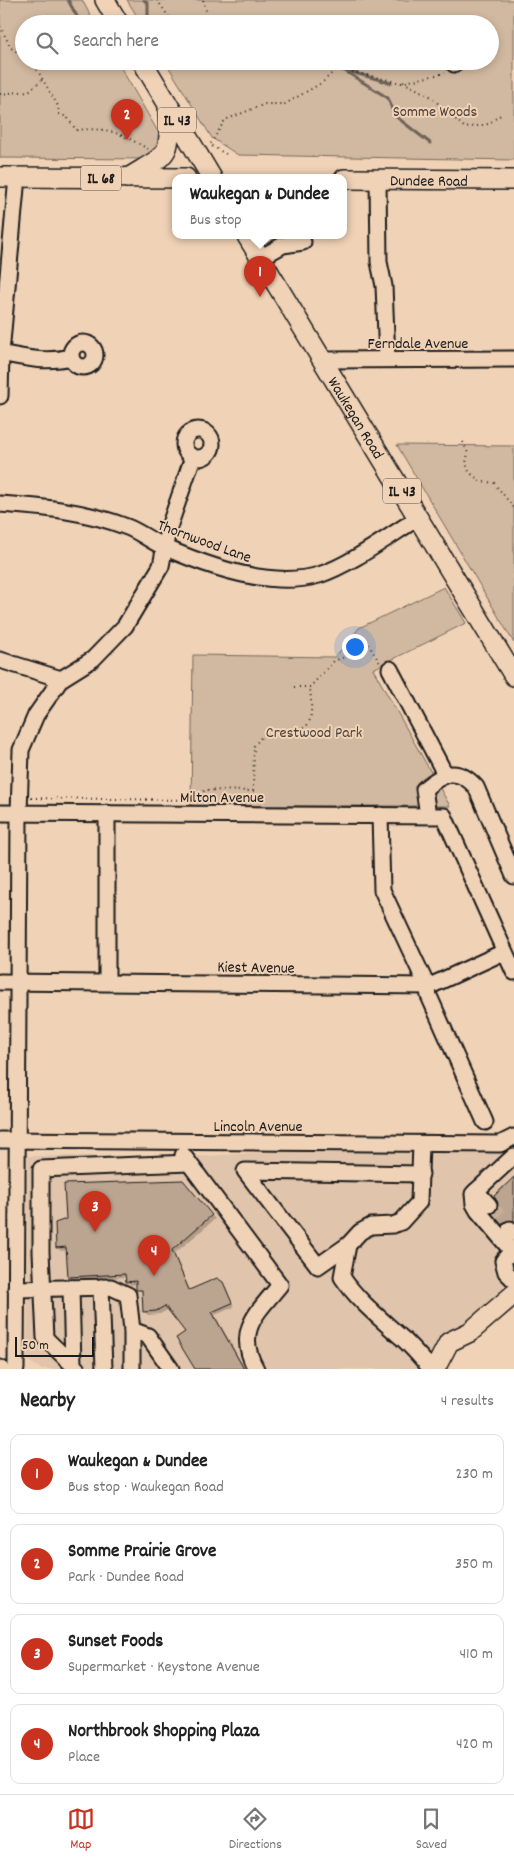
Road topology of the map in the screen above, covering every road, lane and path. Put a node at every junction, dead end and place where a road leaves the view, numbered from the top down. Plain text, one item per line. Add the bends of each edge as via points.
1 (105, 0) edge
2 (157, 0) edge
3 (203, 0) edge
4 (114, 15) edge
5 (167, 15) edge
6 (207, 15) edge
7 (0, 26) edge
8 (15, 50) edge
9 (38, 70) edge
10 (147, 70) edge
11 (335, 70) edge
12 (351, 70) edge
13 (440, 70) edge
14 (44, 78) junction
15 (402, 82) junction
16 (0, 94) edge
17 (168, 104) junction
18 (502, 114) dead end
19 (149, 149) dead end
20 (226, 154) dead end
21 (210, 174) edge
22 (9, 177) edge
23 (128, 178) junction
24 (172, 178) edge
25 (347, 179) edge
26 (378, 179) junction
27 (514, 180) edge
28 (250, 239) edge
29 (282, 240) edge
30 (303, 242) dead end
31 (260, 258) junction
32 (0, 353) edge
33 (71, 357) dead end
34 (387, 359) junction
35 (514, 359) edge
36 (322, 360) junction
37 (0, 396) edge
38 (463, 442) dead end
39 (193, 457) dead end
40 (0, 504) edge
41 (514, 508) edge
42 (418, 518) junction
43 (165, 547) junction
44 (0, 660) edge
45 (390, 669) joint
46 (514, 676) edge
47 (61, 679) junction
48 (294, 687) dead end
49 (310, 687) junction
50 (446, 774) junction
51 (19, 805) junction
52 (0, 813) edge
53 (107, 813) junction
54 (380, 815) junction
55 (428, 815) junction
56 (514, 876) edge
57 (511, 962) edge
58 (19, 981) junction
59 (0, 982) edge
60 (107, 982) junction
61 (427, 986) junction
62 (485, 1122) dead end
63 (0, 1140) edge
64 (17, 1140) junction
65 (513, 1140) edge
66 (173, 1142) junction
67 (421, 1144) junction
68 (514, 1156) edge
69 (189, 1162) junction
70 (421, 1174) junction
71 (17, 1188) junction
72 (40, 1188) junction
73 (476, 1191) junction
74 (489, 1205) tunnel mouth
75 (348, 1245) junction
76 (513, 1249) edge
77 (514, 1280) edge
78 (101, 1287) junction
79 (71, 1288) junction
80 (16, 1289) junction
81 (43, 1289) junction
82 (514, 1294) edge
83 (132, 1330) junction
84 (75, 1367) edge
85 (434, 1368) edge
86 (16, 1369) edge
87 (104, 1369) edge
88 (132, 1369) edge
89 (171, 1369) edge
90 (256, 1369) edge

1 - 4 main road
2 - 5 path
3 - 6 path
7 - 8 path
9 - 14 path
10 - 17 main road, IL 43
11 - 20 path via 323,82 285,104 265,104 225,120 210,145
12 - 15 path
13 - 15 path
14 - 16 path via 28,91
14 - 19 path via 59,114 67,117 76,130 120,132
15 - 18 path via 430,96 465,128 488,124
17 - 21 main road, IL 43
17 - 23 main road via 170,142 164,156
22 - 23 main road, IL 68
22 - 32 street
23 - 24 main road, IL 68
25 - 26 main road, Dundee Road
26 - 27 main road, Dundee Road
26 - 34 street via 379,262 384,286
28 - 31 main road, Waukegan Road / IL 43
29 - 30 street
29 - 31 street
31 - 36 main road, Waukegan Road / IL 43
32 - 33 street via 36,359
32 - 37 street
34 - 35 street, Ferndale Avenue
34 - 36 street, Ferndale Avenue
36 - 42 main road, Waukegan Road / IL 43
38 - 41 path via 468,453 466,463 469,472 480,482 494,483
39 - 43 street
40 - 43 street, Thornwood Lane via 48,507 90,516 128,527
42 - 43 street, Thornwood Lane via 336,568 318,575 295,578 243,575
42 - 46 main road, Waukegan Road / IL 43
43 - 47 street via 161,566 125,626 93,659
44 - 47 street
45 - 49 path via 381,665 368,644 334,661
45 - 50 street
47 - 51 street via 36,715 22,750
48 - 49 path
49 - 51 path via 312,716 307,726 263,735 254,746 253,791 205,790 196,798 187,800
50 - 55 street via 424,789
50 - 56 street via 458,774 476,787
51 - 52 street, Milton Avenue
51 - 53 street, Milton Avenue
51 - 58 street
53 - 54 street, Milton Avenue
53 - 60 street
54 - 55 street, Milton Avenue
54 - 61 street via 382,890
55 - 57 street, Milton Avenue via 444,816
57 - 61 street, Kiest Avenue
58 - 59 street, Kiest Avenue
58 - 60 street, Kiest Avenue
58 - 64 street
60 - 61 street, Kiest Avenue
61 - 62 street via 428,996
63 - 64 street, Lincoln Avenue
64 - 66 street, Lincoln Avenue
64 - 71 street
65 - 67 street, Lincoln Avenue via 500,1144
66 - 67 street, Lincoln Avenue
66 - 69 street
67 - 70 street
68 - 73 street
69 - 72 street via 41,1169
69 - 90 street via 280,1285 251,1320 248,1343
70 - 75 street via 419,1202 401,1222 371,1226
70 - 75 street via 245,1172 318,1266
71 - 72 street
71 - 80 street via 12,1229
72 - 81 street
73 - 74 street
73 - 76 street via 473,1194 474,1204
75 - 85 street via 342,1277 346,1284
76 - 77 street via 504,1262 506,1272
78 - 79 street
78 - 83 street via 111,1287 128,1294
78 - 87 street
79 - 81 street
79 - 84 street
80 - 81 street
80 - 86 street
81 - 84 street via 44,1338
82 - 85 main road via 470,1332 449,1342
83 - 88 street
83 - 89 street via 148,1336

